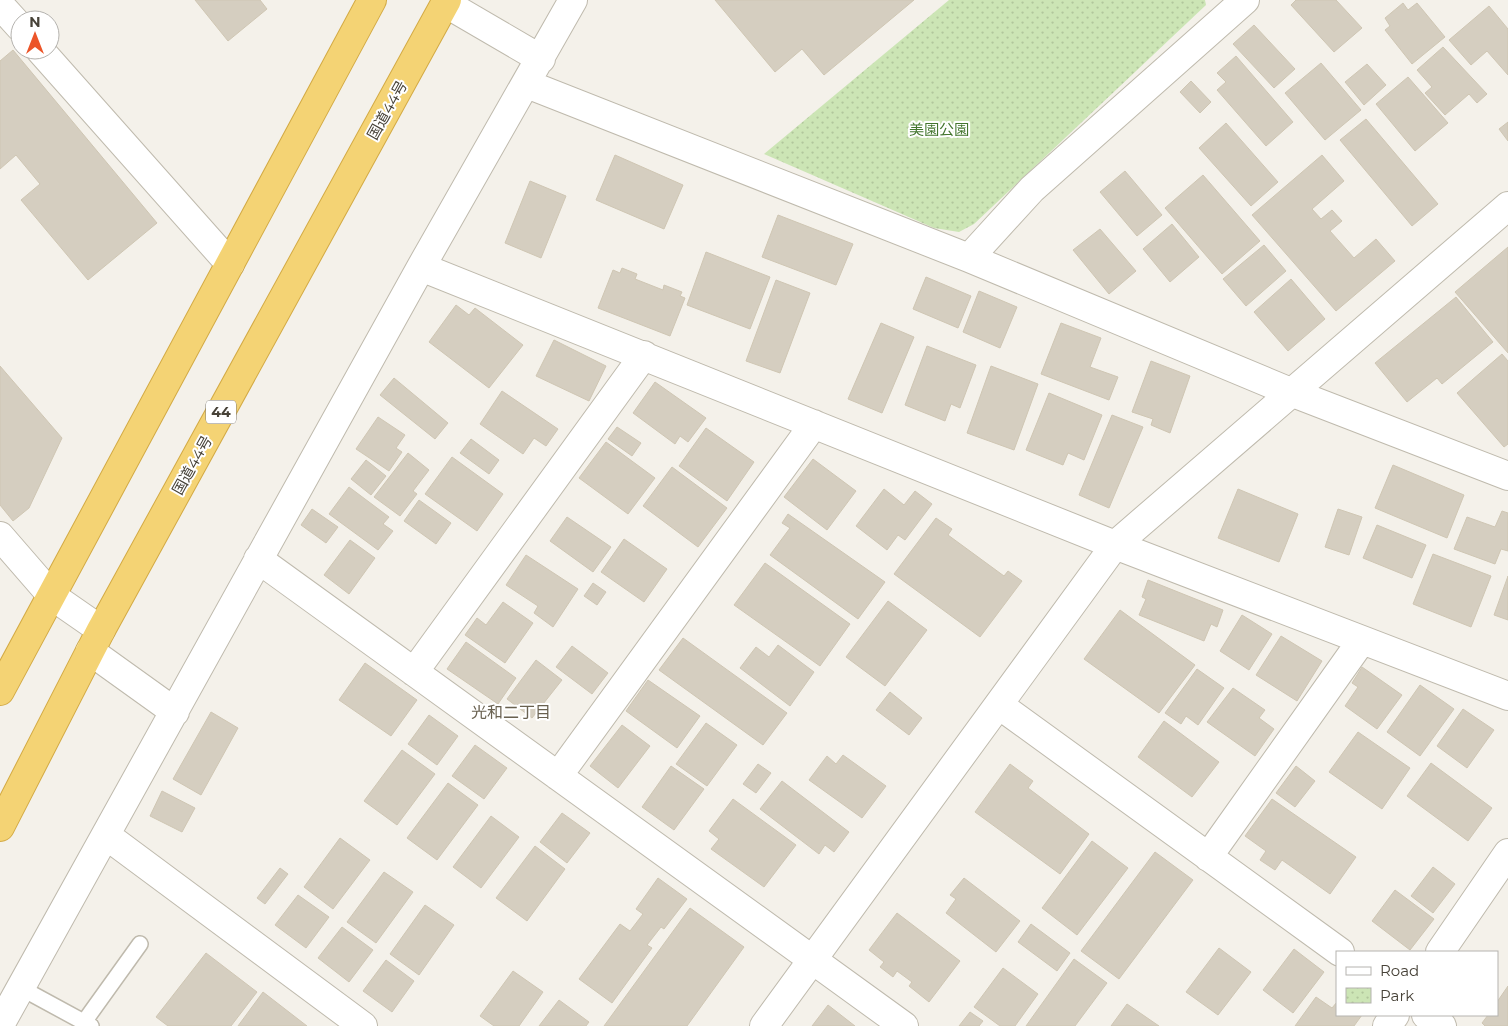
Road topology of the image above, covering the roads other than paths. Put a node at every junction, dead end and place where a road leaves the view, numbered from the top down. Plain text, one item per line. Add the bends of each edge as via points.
1 (372, 0) edge
2 (573, 0) edge
3 (1245, 0) edge
4 (446, 2) edge
5 (0, 5) edge
6 (10, 16) edge
7 (49, 60) edge
8 (541, 60) junction
9 (527, 84) junction
10 (1508, 206) edge
11 (969, 258) junction
12 (230, 264) junction
13 (421, 267) junction
14 (644, 355) junction
15 (1293, 393) junction
16 (814, 424) junction
17 (1508, 476) edge
18 (0, 536) edge
19 (1115, 545) junction
20 (258, 560) junction
21 (52, 596) junction
22 (1362, 640) junction
23 (96, 641) junction
24 (414, 672) junction
25 (0, 691) edge
26 (1508, 696) edge
27 (999, 705) junction
28 (175, 712) junction
29 (558, 776) junction
30 (0, 827) edge
31 (107, 836) junction
32 (1508, 853) edge
33 (1208, 857) junction
34 (140, 944) dead end
35 (1339, 951) edge
36 (1441, 951) edge
37 (812, 960) junction
38 (21, 988) junction
39 (1395, 1016) edge
40 (1427, 1016) edge
41 (88, 1024) edge
42 (0, 1025) edge
43 (363, 1026) edge
44 (764, 1026) edge
45 (904, 1026) edge
46 (1387, 1026) edge
47 (1442, 1026) edge

1 - 12 highway
2 - 8 street
3 - 11 street via 1032,189
4 - 8 street
4 - 23 highway, 国道44号 / 44
5 - 6 street
7 - 12 street
8 - 9 street
9 - 11 street
9 - 13 street
10 - 15 street
11 - 15 street
12 - 21 highway
13 - 14 street
13 - 20 street
14 - 16 street
14 - 24 street
15 - 17 street
15 - 19 street
16 - 19 street
16 - 29 street
18 - 21 street
19 - 22 street
19 - 27 street
20 - 24 street
20 - 28 street
21 - 23 street
21 - 25 highway
22 - 26 street
22 - 33 street
23 - 28 street
23 - 30 highway, 国道44号 / 44
24 - 29 street
27 - 33 street
27 - 37 street
28 - 31 street
29 - 37 street
31 - 38 street
31 - 43 street
32 - 36 street
33 - 35 street
34 - 41 lane
37 - 44 street
37 - 45 street
38 - 41 lane
38 - 42 street
39 - 46 street
40 - 47 street

